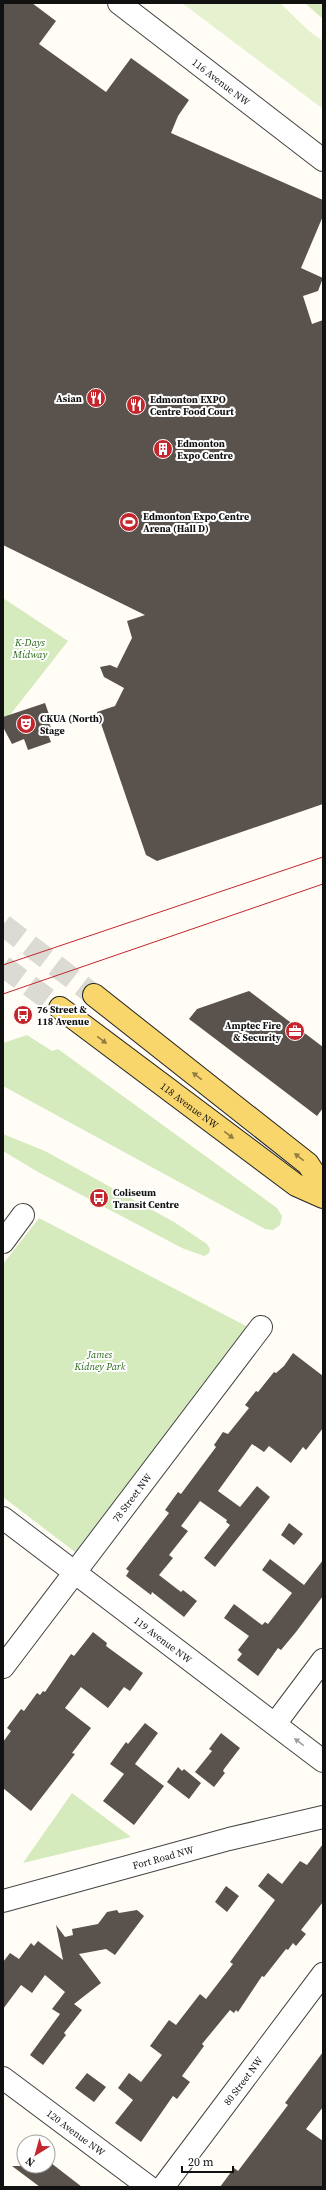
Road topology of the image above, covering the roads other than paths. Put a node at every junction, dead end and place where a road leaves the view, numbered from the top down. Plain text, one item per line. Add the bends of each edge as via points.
1 (119, 3) edge
2 (323, 160) edge
3 (94, 995) tunnel mouth
4 (60, 1008) tunnel mouth
5 (323, 1187) edge
6 (323, 1197) edge
7 (23, 1215) dead end
8 (3, 1242) edge
9 (261, 1328) dead end
10 (3, 1518) edge
11 (75, 1573) junction
12 (323, 1660) edge
13 (3, 1667) edge
14 (275, 1724) junction
15 (323, 1761) edge
16 (323, 1817) edge
17 (3, 1901) edge
18 (323, 1974) edge
19 (3, 2078) edge
20 (149, 2187) edge
21 (163, 2187) edge

1 - 2 street, 116 Avenue NW
5 -> 3 main road via 308,1164
4 -> 6 main road, 118 Avenue NW via 296,1185
7 - 8 street
9 - 11 street, 78 Street NW
10 - 11 street, 119 Avenue NW
11 - 13 street, 78 Street NW
11 - 14 street, 119 Avenue NW
12 - 14 street
15 -> 14 street, 119 Avenue NW
16 - 17 street, Fort Road NW via 229,1839
18 - 21 street, 80 Street NW
19 - 20 street, 120 Avenue NW

